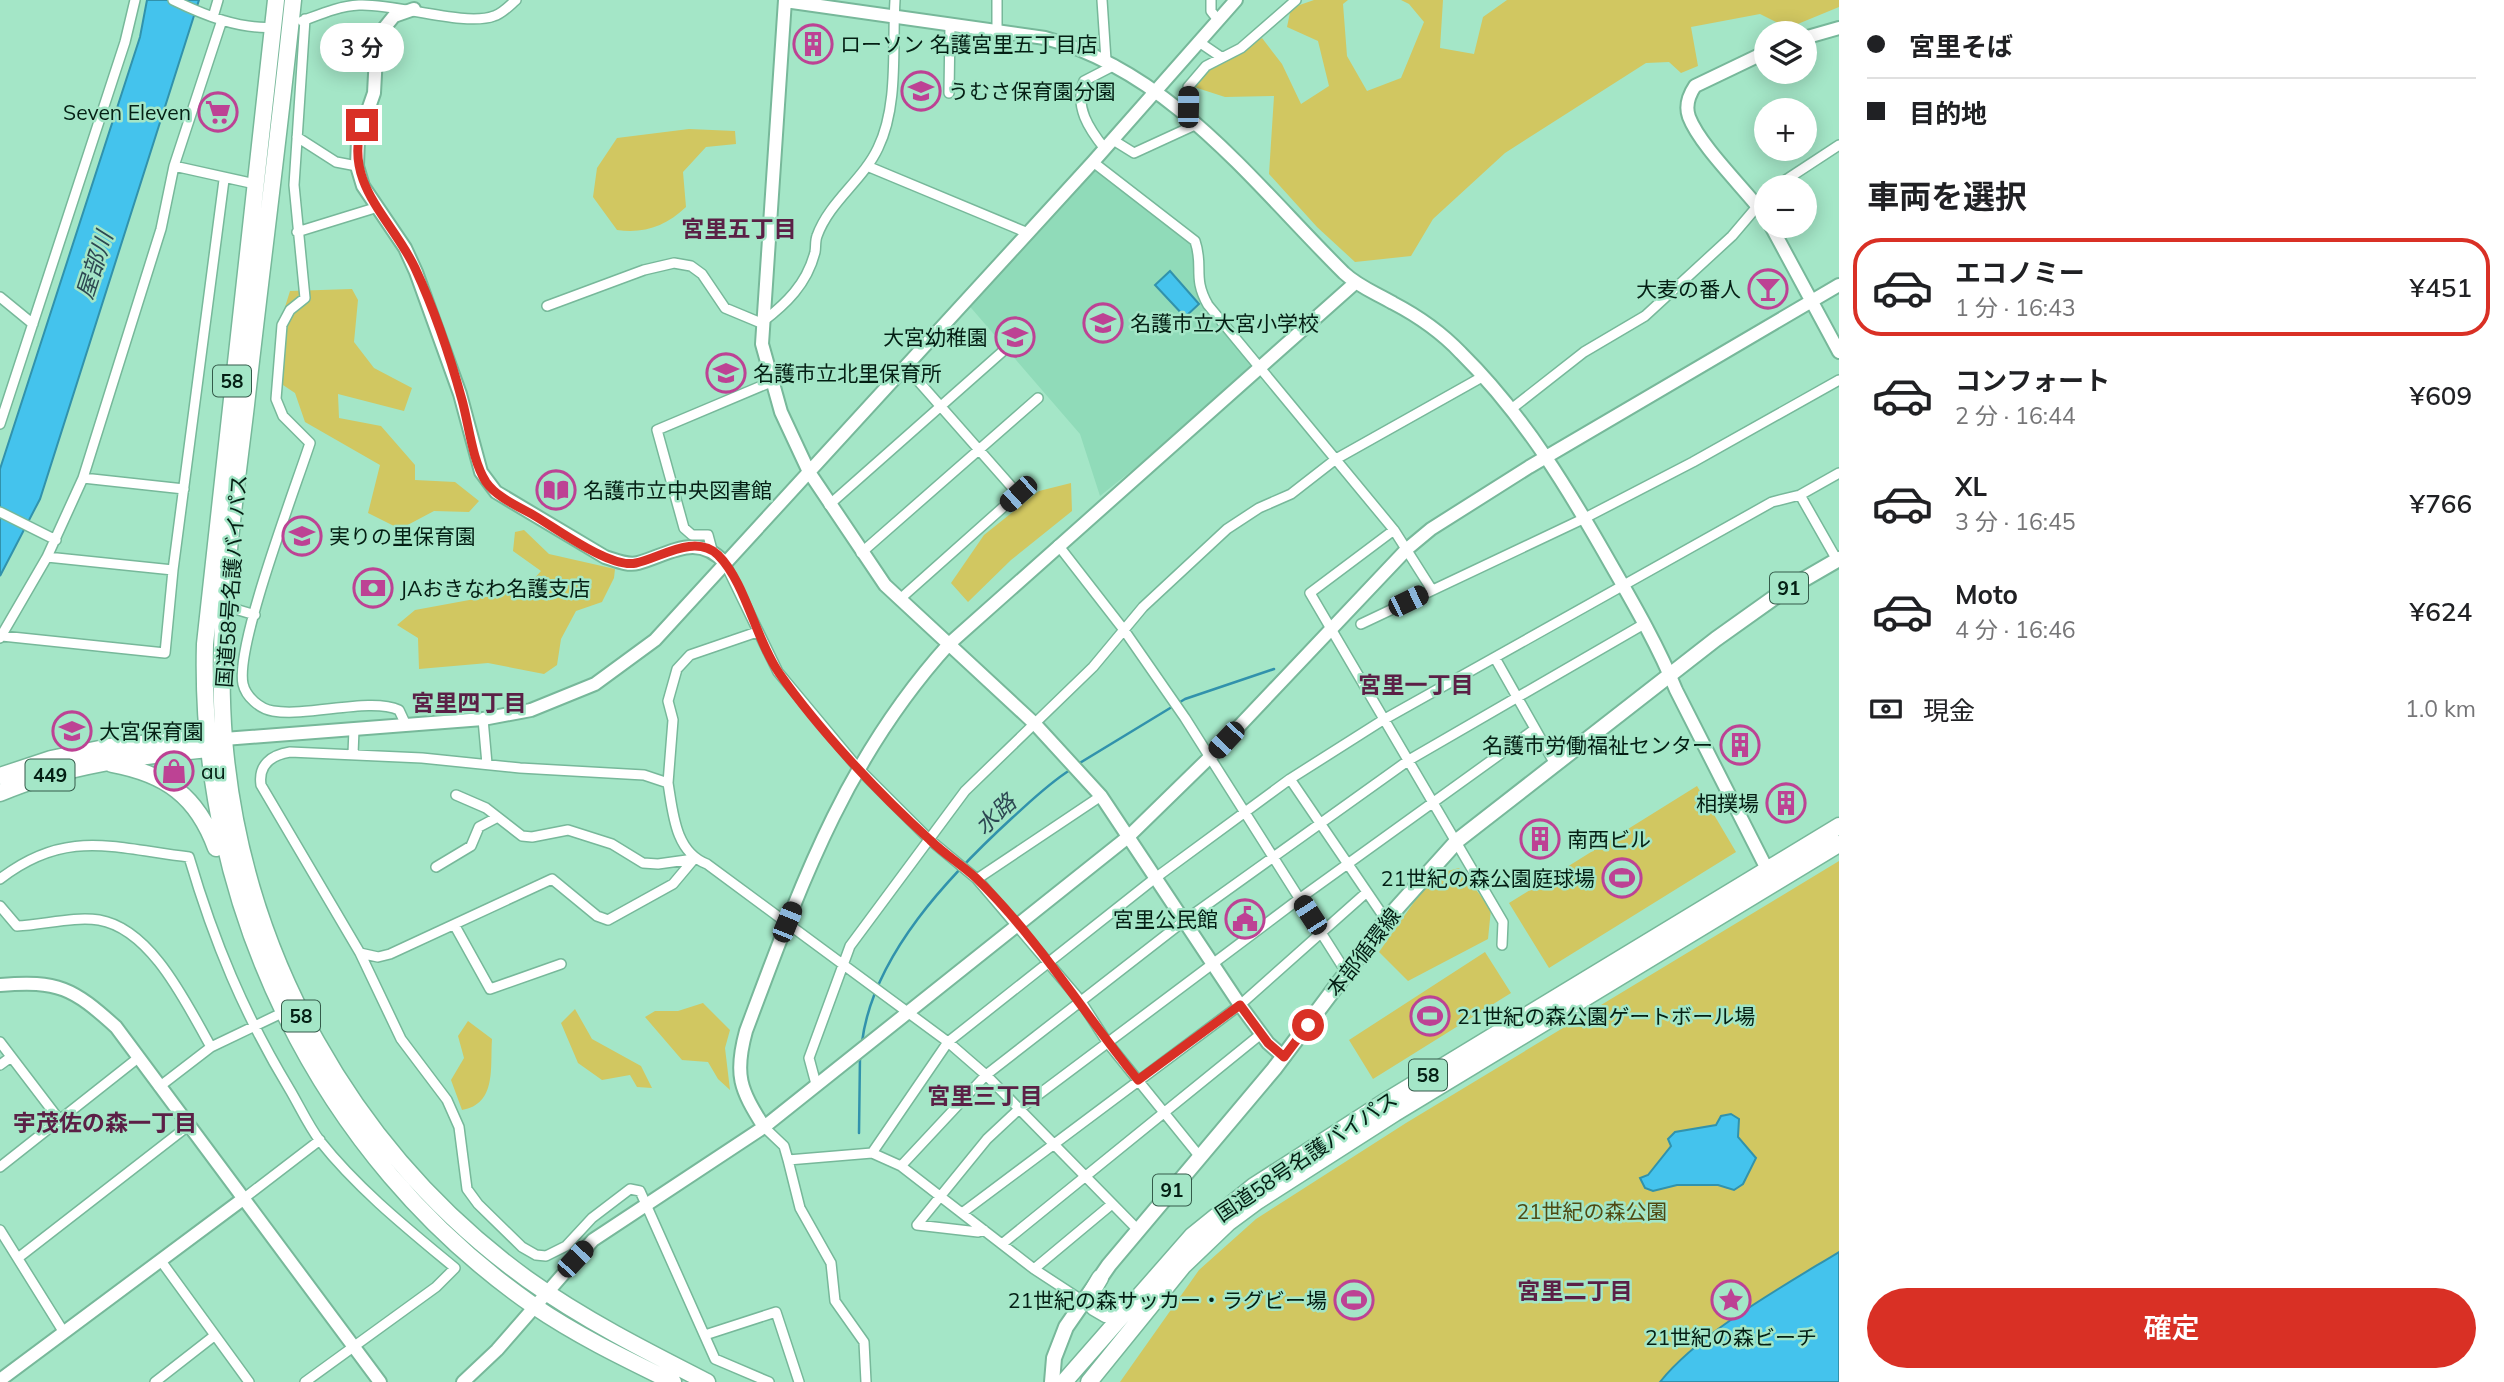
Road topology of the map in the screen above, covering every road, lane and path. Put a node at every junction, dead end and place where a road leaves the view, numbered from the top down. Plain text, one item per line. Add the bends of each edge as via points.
1 (135, 0) edge
2 (173, 0) edge
3 (218, 0) edge
4 (276, 0) edge
5 (293, 0) edge
6 (516, 0) edge
7 (772, 0) edge
8 (785, 0) edge
9 (895, 0) edge
10 (997, 0) edge
11 (1102, 0) edge
12 (1210, 0) edge
13 (1236, 0) edge
14 (1296, 0) edge
15 (414, 9) junction
16 (894, 14) junction
17 (218, 19) junction
18 (1218, 20) junction
19 (298, 22) junction
20 (950, 25) junction
21 (272, 27) junction
22 (1839, 28) edge
23 (997, 31) junction
24 (1817, 34) edge
25 (1199, 42) junction
26 (1221, 57) junction
27 (1754, 58) edge
28 (1111, 62) junction
29 (1156, 92) junction
30 (949, 93) dead end
31 (1181, 113) junction
32 (1195, 125) junction
33 (297, 137) junction
34 (1109, 144) junction
35 (1839, 145) edge
36 (1093, 162) junction
37 (174, 166) junction
38 (357, 166) junction
39 (867, 166) junction
40 (1793, 175) edge
41 (224, 180) junction
42 (255, 184) junction
43 (1754, 196) edge
44 (378, 206) junction
45 (1754, 215) edge
46 (297, 232) junction
47 (1028, 233) junction
48 (1777, 238) edge
49 (1355, 283) junction
50 (1839, 285) edge
51 (0, 297) edge
52 (1810, 300) junction
53 (547, 306) dead end
54 (761, 323) junction
55 (33, 324) junction
56 (1002, 352) dead end
57 (1839, 352) edge
58 (905, 366) junction
59 (1261, 367) junction
60 (1482, 377) junction
61 (1839, 380) edge
62 (771, 382) junction
63 (1038, 398) dead end
64 (941, 404) junction
65 (1510, 410) junction
66 (0, 424) edge
67 (979, 448) junction
68 (1547, 457) junction
69 (1336, 459) junction
70 (809, 472) junction
71 (1839, 473) edge
72 (83, 478) junction
73 (184, 489) junction
74 (1800, 495) junction
75 (829, 505) junction
76 (0, 512) edge
77 (1585, 518) junction
78 (1394, 530) junction
79 (56, 540) junction
80 (1058, 545) junction
81 (1407, 549) junction
82 (712, 550) junction
83 (861, 553) junction
84 (47, 557) junction
85 (1838, 559) edge
86 (725, 563) junction
87 (173, 569) junction
88 (1623, 585) junction
89 (1432, 590) junction
90 (900, 598) junction
91 (225, 606) junction
92 (255, 615) junction
93 (1361, 624) dead end
94 (1643, 624) junction
95 (1329, 629) junction
96 (1124, 630) junction
97 (757, 632) junction
98 (1, 637) edge
99 (949, 644) junction
100 (1495, 658) junction
101 (1670, 675) junction
102 (1518, 696) junction
103 (483, 719) junction
104 (1383, 720) junction
105 (1035, 724) junction
106 (406, 725) junction
107 (1535, 729) junction
108 (354, 730) junction
109 (224, 739) junction
110 (207, 742) junction
111 (353, 754) junction
112 (1209, 758) junction
113 (1409, 760) junction
114 (101, 764) junction
115 (487, 764) junction
116 (1555, 765) junction
117 (858, 768) junction
118 (0, 776) edge
119 (1290, 779) junction
120 (668, 783) junction
121 (0, 793) edge
122 (456, 795) dead end
123 (1101, 796) junction
124 (1435, 803) junction
125 (1247, 814) junction
126 (496, 818) junction
127 (1318, 825) junction
128 (1839, 826) edge
129 (1128, 837) junction
130 (930, 840) junction
131 (1458, 840) junction
132 (1839, 844) edge
133 (1275, 858) junction
134 (694, 859) junction
135 (1350, 865) junction
136 (229, 867) junction
137 (436, 867) dead end
138 (1771, 876) junction
139 (0, 878) edge
140 (976, 879) junction
141 (1154, 879) junction
142 (1367, 892) junction
143 (1299, 900) junction
144 (0, 906) edge
145 (1386, 920) junction
146 (1184, 921) junction
147 (787, 922) junction
148 (1016, 924) junction
149 (455, 926) junction
150 (1320, 931) junction
151 (1502, 945) dead end
152 (360, 953) junction
153 (1048, 962) junction
154 (561, 964) dead end
155 (844, 964) junction
156 (1212, 964) junction
157 (1346, 972) junction
158 (0, 985) edge
159 (1080, 1000) junction
160 (1240, 1005) junction
161 (910, 1011) junction
162 (284, 1012) junction
163 (254, 1027) junction
164 (1261, 1034) junction
165 (0, 1042) edge
166 (948, 1042) junction
167 (1107, 1042) junction
168 (211, 1047) junction
169 (11, 1057) junction
170 (1284, 1057) junction
171 (138, 1058) junction
172 (0, 1065) edge
173 (986, 1075) junction
174 (1138, 1080) junction
175 (816, 1084) junction
176 (159, 1087) junction
177 (1018, 1110) junction
178 (1164, 1112) junction
179 (61, 1122) junction
180 (188, 1126) junction
181 (764, 1127) junction
182 (320, 1140) junction
183 (1051, 1143) junction
184 (872, 1153) junction
185 (1200, 1157) junction
186 (788, 1160) junction
187 (901, 1166) junction
188 (0, 1167) edge
189 (1084, 1176) junction
190 (940, 1196) junction
191 (243, 1199) junction
192 (645, 1203) junction
193 (1112, 1205) junction
194 (962, 1213) junction
195 (0, 1230) edge
196 (984, 1230) junction
197 (1138, 1230) junction
198 (1002, 1244) junction
199 (18, 1258) junction
200 (161, 1261) junction
201 (1034, 1269) junction
202 (1100, 1278) junction
203 (547, 1292) junction
204 (1139, 1293) junction
205 (1083, 1301) junction
206 (535, 1307) junction
207 (64, 1331) junction
208 (705, 1335) junction
209 (214, 1336) junction
210 (352, 1346) junction
211 (1119, 1346) junction
212 (0, 1380) edge
213 (155, 1382) edge
214 (249, 1382) edge
215 (305, 1382) edge
216 (380, 1382) edge
217 (463, 1382) edge
218 (673, 1382) edge
219 (707, 1382) edge
220 (769, 1382) edge
221 (799, 1382) edge
222 (866, 1382) edge
223 (1052, 1382) edge
224 (1065, 1382) edge
225 (1089, 1382) edge
226 (1102, 1382) edge

1 - 55 street
2 - 17 street
3 - 17 street
4 - 21 highway, 国道58号名護バイパス / 58
5 - 19 highway, 国道58号名護バイパス / 58
6 - 15 street via 486,18
7 - 8 street
8 - 16 street
8 - 54 street
9 - 16 street
10 - 23 street
11 - 28 street
12 - 18 street
13 - 18 street
14 - 26 street via 1241,48
15 - 19 street via 358,5
15 - 38 street via 394,16 377,37 374,93 358,139
16 - 20 street
16 - 39 street via 890,97 879,148
17 - 21 street
17 - 37 street
18 - 25 street
19 - 21 street
19 - 33 street
19 - 91 highway, 国道58号名護バイパス / 58
20 - 23 street
20 - 30 street
21 - 42 highway, 国道58号名護バイパス / 58
22 - 24 street
23 - 28 street via 1067,44
25 - 26 street
25 - 29 street
26 - 31 street via 1188,87 1188,107
27 - 43 street via 1695,86 1688,105 1689,117 1706,142
28 - 29 street
28 - 34 street via 1084,81 1082,88 1084,117
29 - 31 street
29 - 34 street
31 - 32 street
32 - 34 street via 1134,153
32 - 49 street via 1249,173
33 - 38 street via 337,162
33 - 46 street
34 - 36 street
35 - 40 street
36 - 47 street
36 - 59 street via 1195,241 1198,289
37 - 41 street
37 - 72 street via 161,229
38 - 44 street via 363,186
39 - 47 street
39 - 54 street via 817,236 811,263 795,294
41 - 42 street
41 - 73 street
42 - 110 highway, 国道58号名護バイパス / 58 via 208,611
44 - 46 street
44 - 82 street via 416,272 460,394 481,472 490,487 620,562 637,563 659,553 689,548
45 - 65 street via 1645,316 1584,352
46 - 92 street via 305,298 290,310 282,325 276,399 283,416 310,443
47 - 58 street
48 - 52 street
49 - 59 street
49 - 60 street via 1439,332
50 - 52 street
51 - 55 street
52 - 57 street
52 - 68 street
53 - 54 street via 674,262 702,274 725,308
54 - 62 street
55 - 66 street
56 - 64 street
58 - 64 street
58 - 70 street
59 - 69 street
59 - 80 street
60 - 65 street
60 - 69 street
61 - 77 street
62 - 70 street
62 - 82 street via 657,430 684,528 692,535 708,535
63 - 67 street
64 - 67 street
64 - 75 street
65 - 68 street
67 - 83 street
67 - 90 street via 1018,494
68 - 77 street
68 - 81 street via 1431,529
69 - 78 street
69 - 96 street via 1291,494 1227,529
70 - 75 street
70 - 86 street
71 - 74 street
72 - 73 street
72 - 79 street
73 - 87 street
74 - 85 street
74 - 88 street via 1772,502
75 - 83 street
76 - 79 street
77 - 88 street
77 - 89 street
78 - 81 street
78 - 95 street via 1310,593
79 - 84 street
80 - 96 street
80 - 99 street
81 - 89 street
81 - 95 street
82 - 86 street
83 - 90 street
84 - 87 street
84 - 98 street
85 - 101 main road, 本部循環線 / 91 via 1742,620
86 - 97 street
86 - 103 street via 654,640 613,673 553,703
87 - 98 street via 165,653
88 - 94 street
88 - 100 street
89 - 93 street
90 - 99 street
91 - 92 street
91 - 109 highway, 国道58号名護バイパス / 58
92 - 106 street via 242,672 243,686 259,706 271,711 323,711 382,704 399,710
94 - 101 street
94 - 102 street
95 - 104 street
95 - 112 street
96 - 105 street
96 - 112 street
97 - 117 street via 778,672
97 - 120 street via 690,655 677,669 668,701 673,720
99 - 105 street
99 - 117 street via 896,706
100 - 102 street
100 - 104 street
101 - 116 main road, 本部循環線 / 91
101 - 138 street
102 - 107 street
102 - 113 street
103 - 106 street
103 - 115 street
104 - 113 street
104 - 119 street
105 - 123 street
105 - 130 street via 965,791
106 - 108 street
107 - 116 street
107 - 124 street
108 - 109 street
108 - 111 street
109 - 110 highway, 449
109 - 203 highway, 国道58号名護バイパス / 58 via 254,903 281,976 309,1030 400,1161 466,1229
110 - 114 highway, 449
110 - 118 highway, 449 via 99,749
110 - 136 highway, 国道58号名護バイパス / 58
111 - 115 street
111 - 152 street via 276,754 260,775 261,785
112 - 125 street
112 - 129 street
113 - 124 street
113 - 127 street
114 - 121 highway, 449 via 59,772
114 - 136 highway via 154,775 178,790 205,821 218,854
115 - 120 street via 644,775
116 - 131 main road, 本部循環線 / 91
117 - 130 street
117 - 147 street via 811,861
119 - 125 street
119 - 127 street
120 - 134 street via 678,834
122 - 126 street via 486,808
123 - 129 street
123 - 140 street
124 - 131 street
124 - 135 street
125 - 133 street
125 - 141 street
126 - 134 street via 522,836 568,830 584,833 643,863
126 - 137 street via 479,827 471,846
127 - 133 street
127 - 135 street
128 - 138 highway, 国道58号名護バイパス / 58
129 - 141 street
129 - 148 street
130 - 140 street
130 - 155 street via 850,946
131 - 145 main road, 本部循環線 / 91
131 - 151 street via 1503,922
132 - 138 highway, 国道58号名護バイパス / 58
133 - 143 street
133 - 146 street
134 - 147 street via 707,863
134 - 149 street via 673,884 608,920 552,879
135 - 142 street
135 - 143 street
136 - 162 highway, 国道58号名護バイパス / 58 via 248,930
138 - 204 highway, 国道58号名護バイパス / 58 via 1398,1093 1254,1186 1192,1236
138 - 211 highway, 国道58号名護バイパス / 58 via 1256,1202 1183,1266
139 - 163 street via 39,853 69,846 97,845 189,857 208,922
140 - 148 street
141 - 146 street
141 - 153 street
142 - 145 street
142 - 150 street
143 - 150 street
143 - 156 street
144 - 168 street via 17,926 88,919 111,923 132,937 170,976
145 - 157 main road, 本部循環線 / 91
146 - 156 street
146 - 159 street
147 - 155 street
147 - 181 street via 746,1031 739,1066 744,1096
148 - 153 street
148 - 161 street
149 - 152 street via 390,954
149 - 154 street via 490,989
150 - 157 street
150 - 160 street
152 - 192 street via 401,1039 451,1109 459,1127 467,1189 512,1239 536,1255 546,1256 566,1246 630,1189 640,1191
153 - 159 street
153 - 166 street
155 - 161 street
155 - 175 street via 809,1058
156 - 160 street
156 - 167 street
157 - 170 main road, 本部循環線 / 91
158 - 171 street via 34,982 62,986 116,1027
159 - 167 street
159 - 173 street
160 - 164 street
160 - 174 street
161 - 166 street
161 - 175 street
162 - 163 street
162 - 206 highway, 国道58号名護バイパス / 58 via 336,1104 374,1157 461,1248
163 - 168 street
163 - 182 street
164 - 170 street
164 - 178 street
165 - 169 street
166 - 173 street
166 - 184 street
167 - 174 street
167 - 177 street
168 - 176 street
169 - 172 street
169 - 179 street
170 - 185 main road, 本部循環線 / 91
171 - 176 street
171 - 179 street
173 - 177 street
173 - 187 street
174 - 178 street
174 - 183 street
175 - 181 street
176 - 180 street
177 - 183 street
177 - 190 street
178 - 185 street
178 - 189 street
179 - 188 street
180 - 191 street
180 - 199 street
181 - 186 street via 784,1146
181 - 192 street
182 - 191 street
182 - 210 street via 390,1214 456,1268
183 - 189 street
183 - 194 street
184 - 186 street
184 - 187 street
185 - 197 main road, 本部循環線 / 91
186 - 222 street via 800,1208 831,1263 835,1301 864,1342
187 - 190 street
189 - 193 street
189 - 198 street
190 - 194 street
190 - 196 street via 917,1225
191 - 200 street
191 - 210 street
192 - 203 street via 593,1240
192 - 208 street
193 - 197 street
193 - 201 street
194 - 196 street
195 - 199 street
196 - 198 street
197 - 202 main road, 本部循環線 / 91
198 - 201 street
199 - 207 street
200 - 207 street
200 - 209 street
201 - 205 street
202 - 204 highway via 1090,1300 1101,1312 1112,1312
202 - 205 main road, 本部循環線 / 91
203 - 206 street
203 - 219 highway, 国道58号名護バイパス / 58
204 - 224 highway, 国道58号名護バイパス / 58
205 - 223 main road, 本部循環線 / 91 via 1059,1342
206 - 217 street
206 - 218 highway, 国道58号名護バイパス / 58
207 - 212 street
208 - 220 street via 715,1359
208 - 221 street via 776,1312
209 - 213 street
209 - 214 street
210 - 215 street
210 - 216 street
211 - 225 highway, 国道58号名護バイパス / 58
211 - 226 highway

